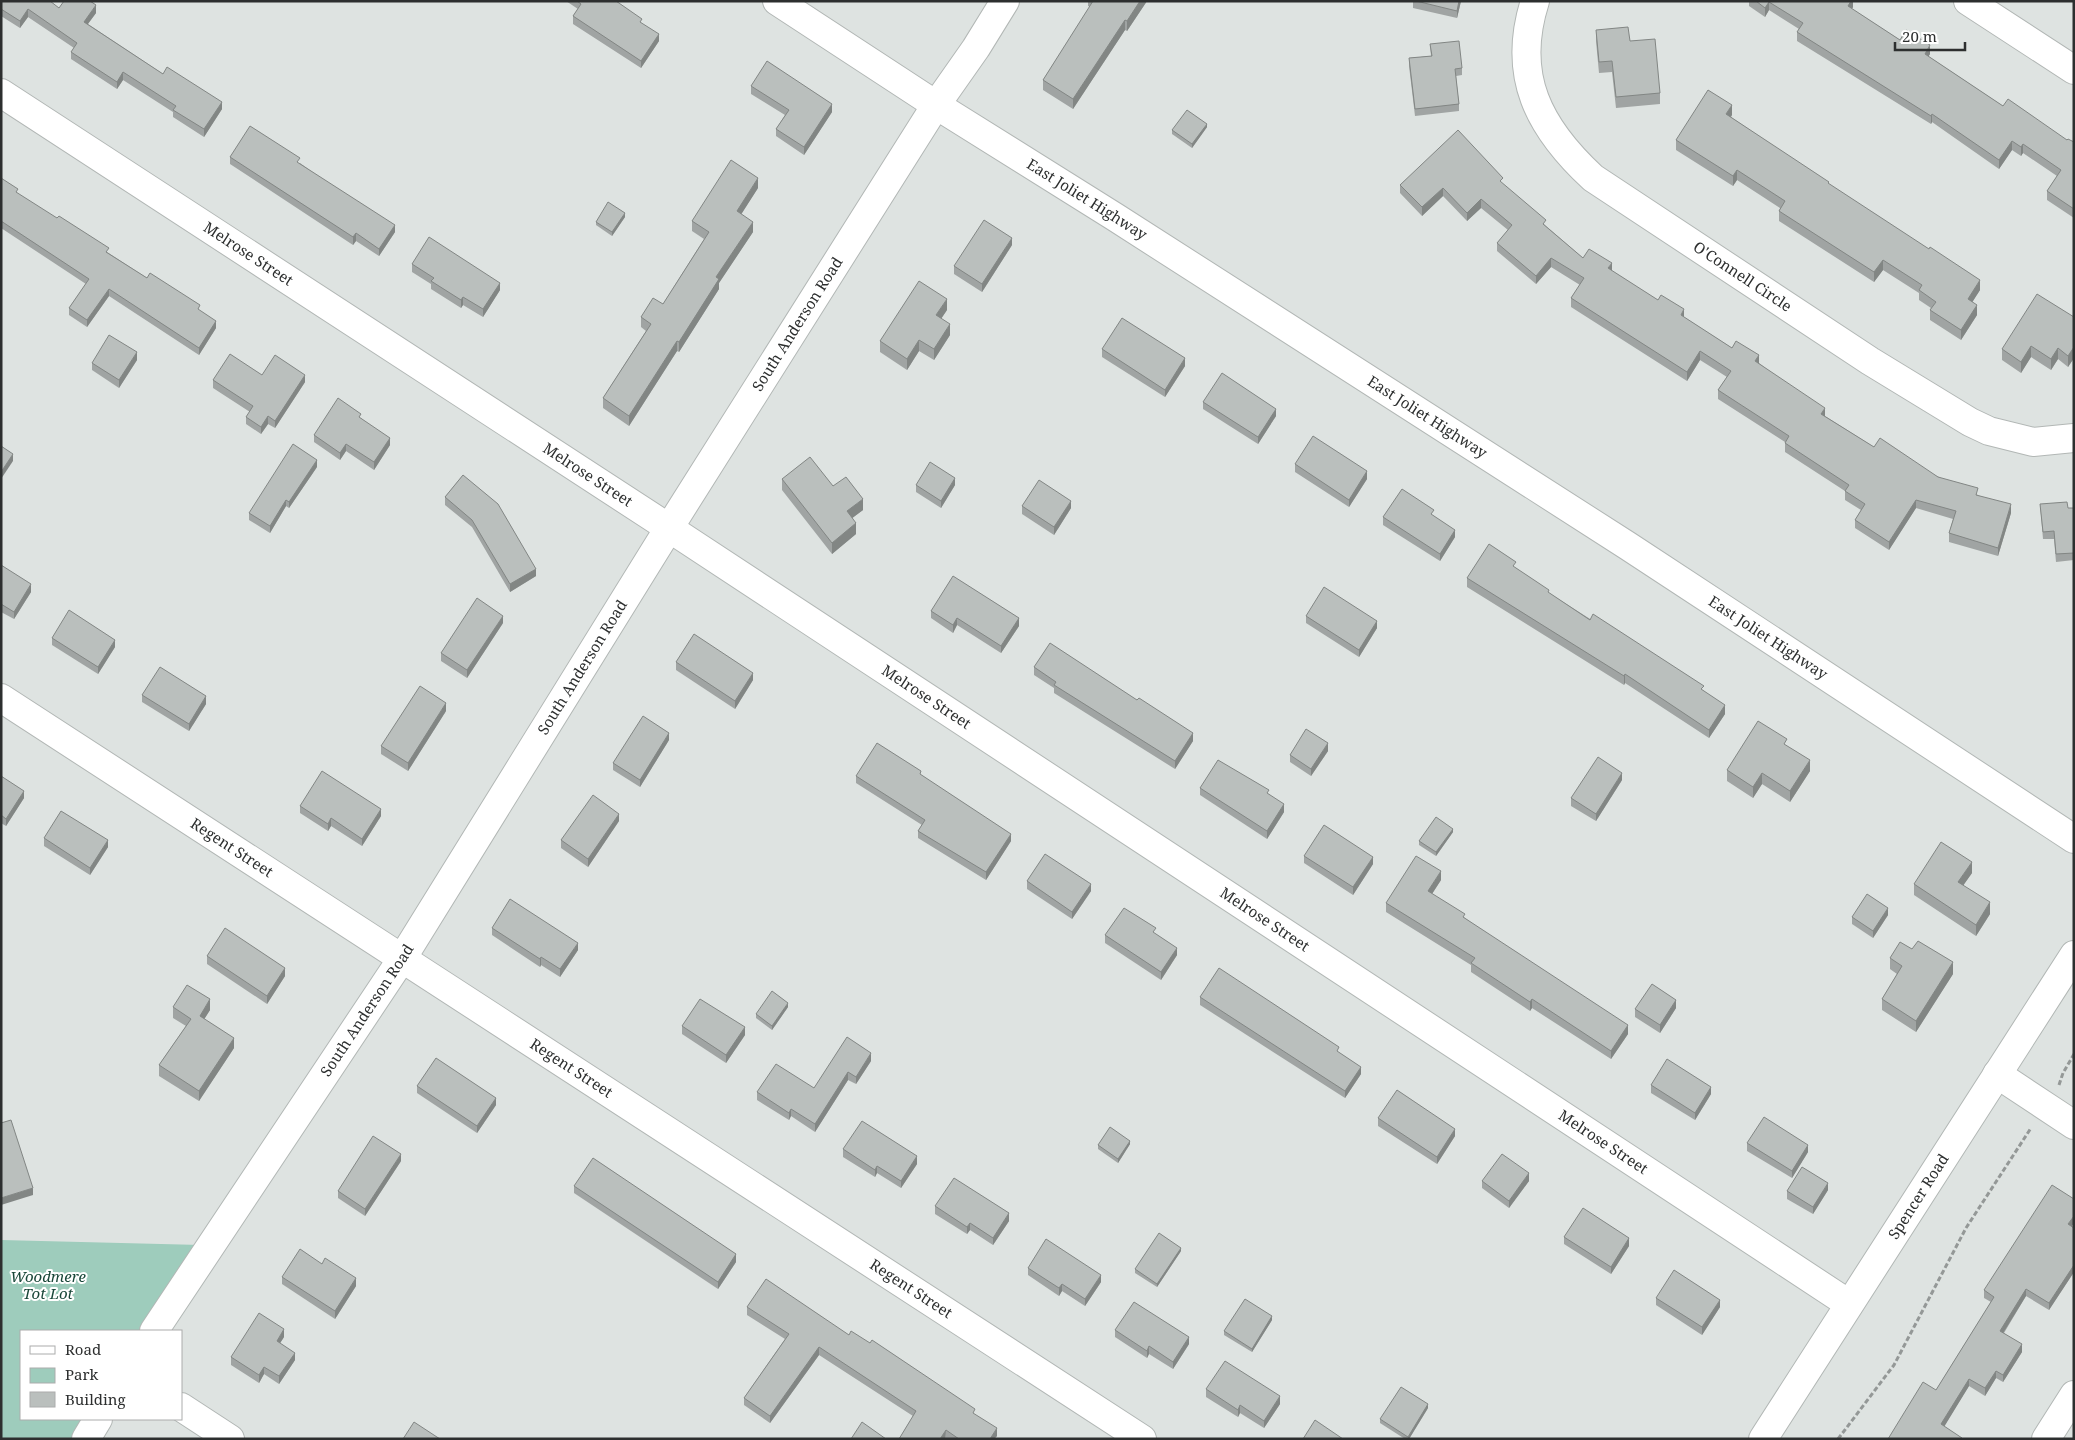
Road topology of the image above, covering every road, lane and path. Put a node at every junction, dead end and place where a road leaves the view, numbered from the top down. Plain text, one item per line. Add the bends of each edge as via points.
1 (777, 1) edge
2 (1005, 1) edge
3 (1535, 1) edge
4 (1968, 1) edge
5 (2074, 70) edge
6 (1, 93) edge
7 (936, 105) junction
8 (2074, 438) edge
9 (669, 528) junction
10 (1, 698) edge
11 (2074, 839) edge
12 (2074, 955) edge
13 (403, 957) junction
14 (2074, 1054) edge
15 (1997, 1074) junction
16 (2046, 1107) junction
17 (2074, 1125) edge
18 (1849, 1304) junction
19 (155, 1330) edge
20 (2074, 1395) edge
21 (182, 1408) edge
22 (97, 1420) edge
23 (86, 1439) edge
24 (230, 1439) edge
25 (1142, 1439) edge
26 (1763, 1439) edge
27 (1838, 1439) edge
28 (2046, 1439) edge

1 - 7 street, East Joliet Highway
2 - 7 street, South Anderson Road
3 - 8 street, O'Connell Circle via 1526,57 1537,108 1569,156 1593,178 1870,361 1970,422 1989,431 2033,442
4 - 5 street
6 - 9 street, Melrose Street
7 - 9 street, South Anderson Road
7 - 11 street, East Joliet Highway via 1628,546
9 - 13 street, South Anderson Road
9 - 18 street, Melrose Street
10 - 13 street, Regent Street
12 - 15 street, Spencer Road
13 - 19 street, South Anderson Road
13 - 25 street, Regent Street
14 - 16 path via 2058,1090
15 - 16 street
15 - 18 street, Spencer Road
16 - 17 street
16 - 27 path via 1966,1228 1894,1365
18 - 26 street, Spencer Road
20 - 28 street
21 - 24 street
22 - 23 street

